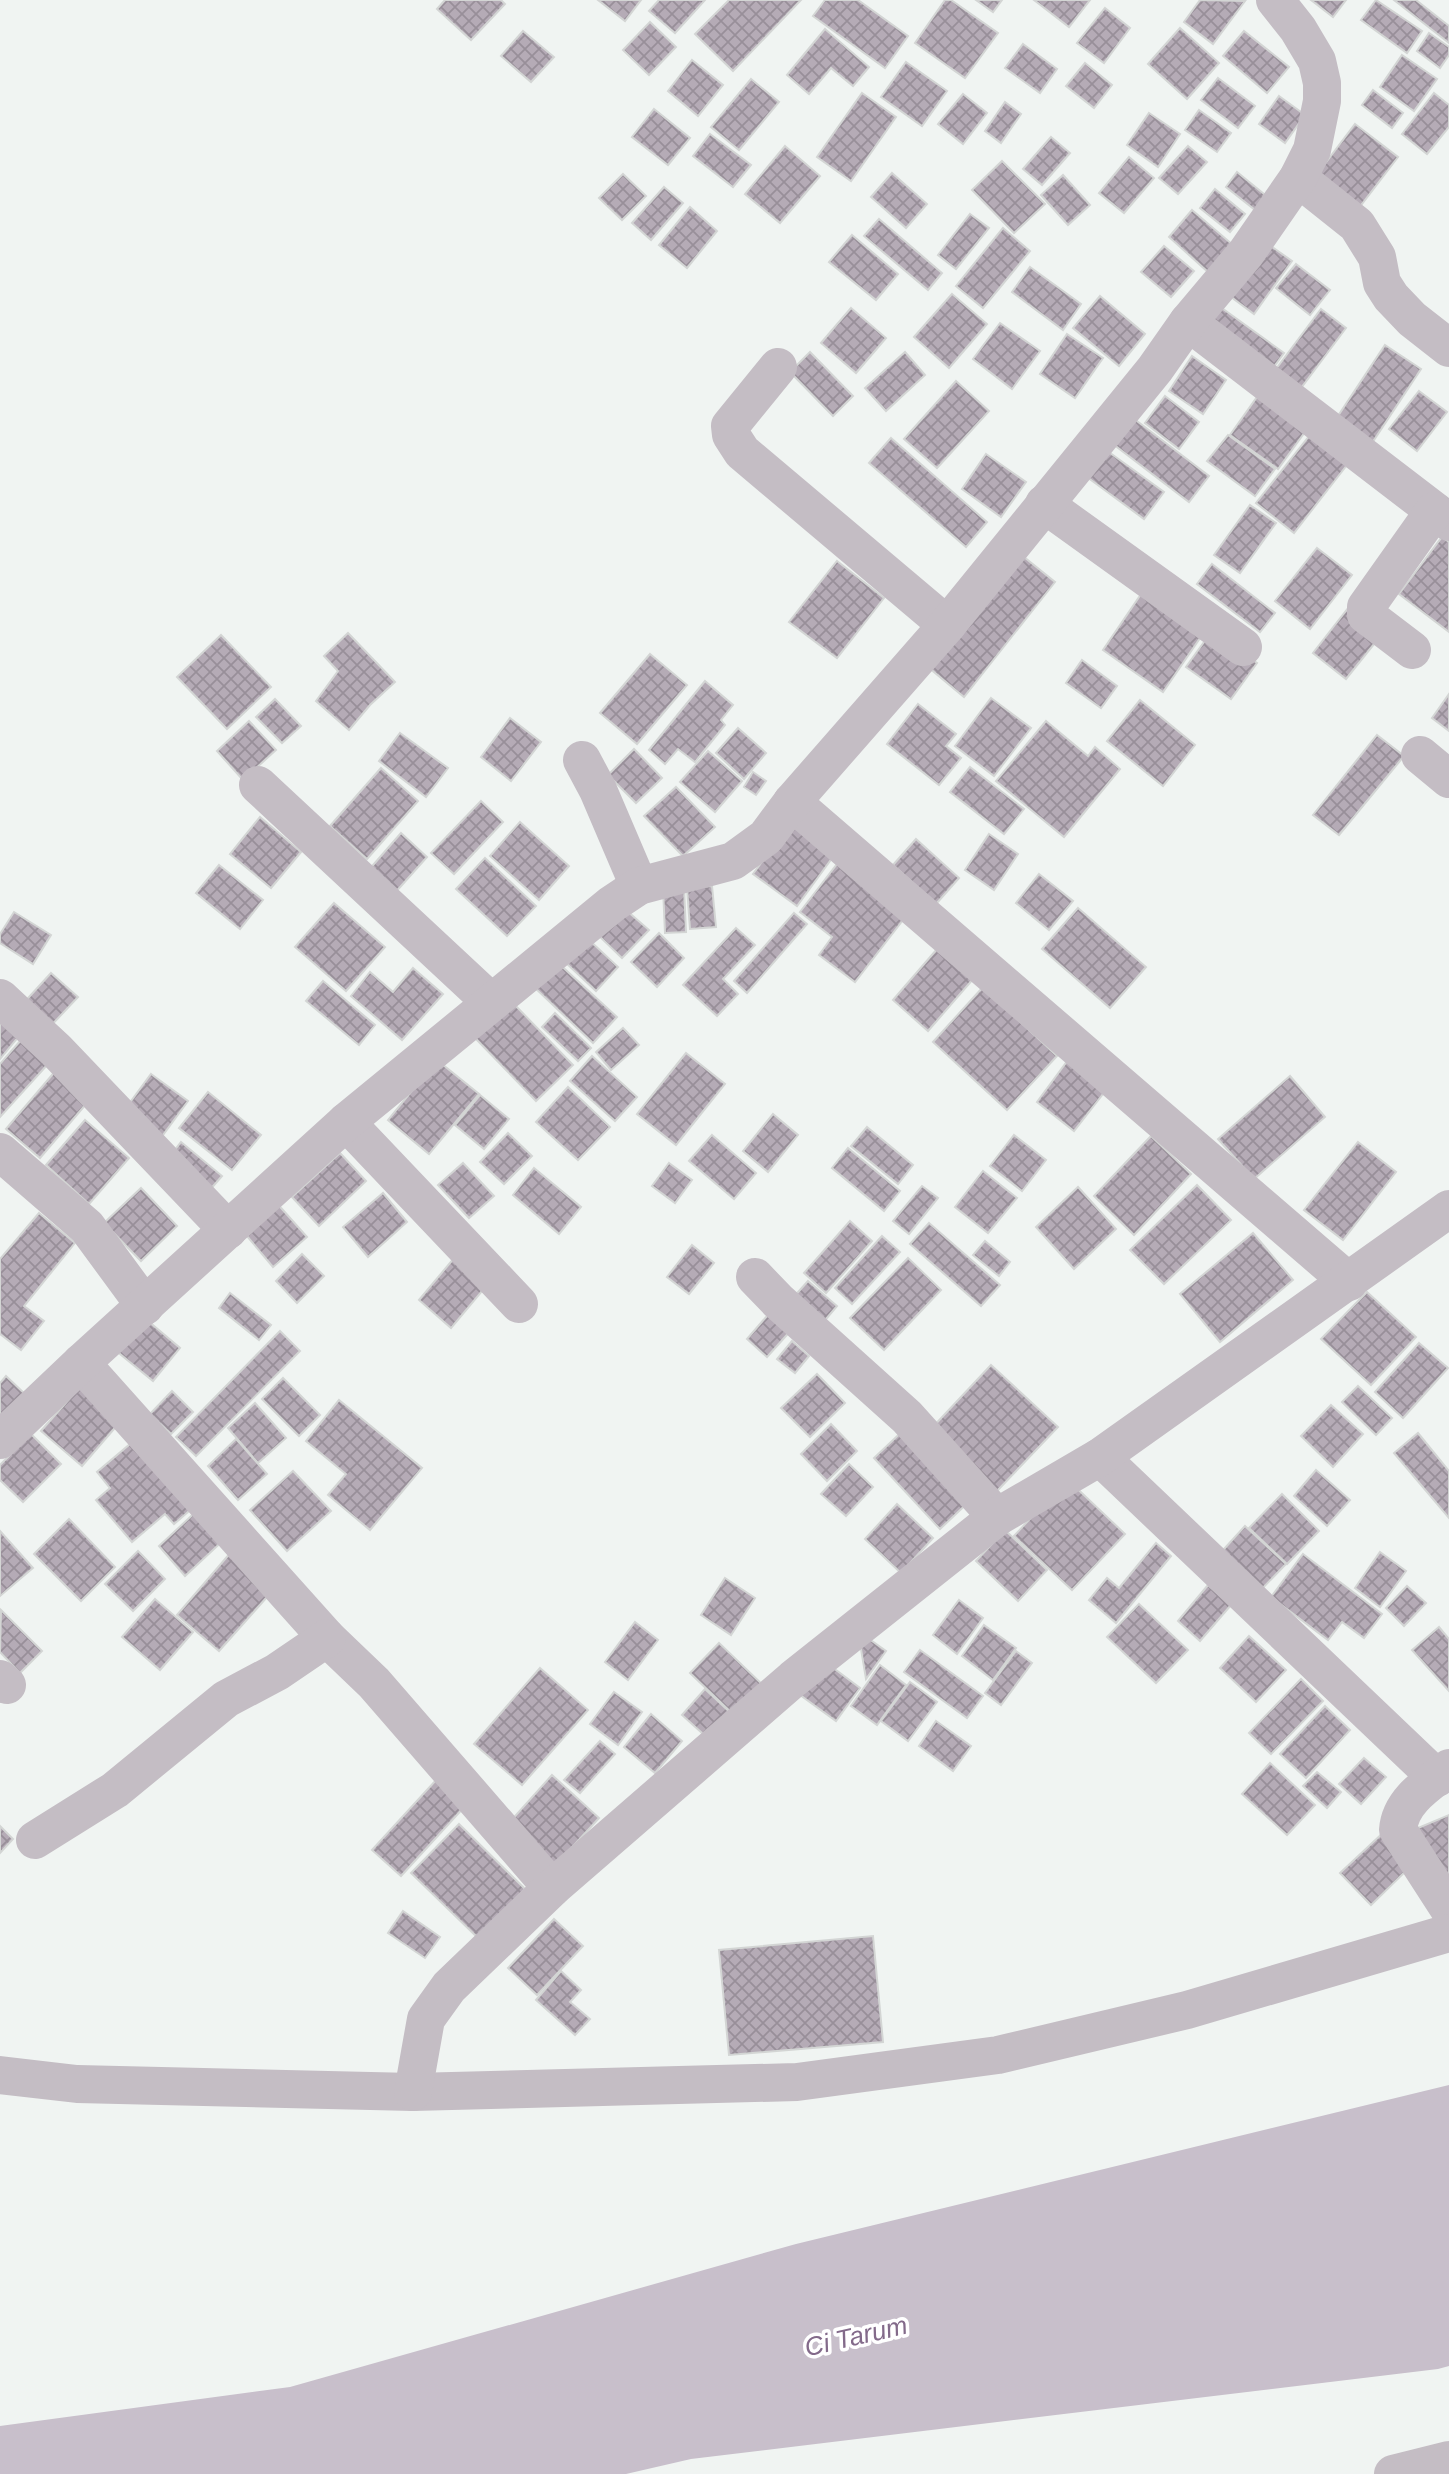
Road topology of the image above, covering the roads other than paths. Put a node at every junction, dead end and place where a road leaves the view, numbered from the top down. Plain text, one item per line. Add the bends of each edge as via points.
1 (1275, 0) edge
2 (1298, 178) junction
3 (1188, 323) junction
4 (1449, 348) edge
5 (778, 367) dead end
6 (1044, 504) junction
7 (1441, 517) edge
8 (947, 625) junction
9 (1243, 647) dead end
10 (1412, 650) dead end
11 (582, 760) dead end
12 (258, 785) dead end
13 (792, 802) junction
14 (639, 886) junction
15 (0, 998) edge
16 (491, 1002) junction
17 (346, 1122) junction
18 (0, 1152) edge
19 (1449, 1209) edge
20 (228, 1230) junction
21 (755, 1277) dead end
22 (1349, 1282) junction
23 (519, 1304) dead end
24 (145, 1306) junction
25 (81, 1363) junction
26 (0, 1440) edge
27 (1100, 1457) junction
28 (997, 1517) junction
29 (327, 1638) junction
30 (1443, 1773) edge
31 (35, 1840) dead end
32 (552, 1888) junction
33 (1449, 1909) edge
34 (1449, 1933) edge
35 (0, 2075) edge
36 (412, 2092) junction
37 (1449, 2460) edge
38 (1393, 2474) edge

1 - 2 street via 1311,50 1322,83 1312,150
2 - 3 street via 1246,253
2 - 4 street via 1357,225 1377,257 1382,283 1391,297
3 - 6 street
3 - 7 street
5 - 8 street via 730,426 736,445
6 - 8 street
6 - 9 street
7 - 10 street via 1366,607 1366,615
8 - 13 street
11 - 14 street
12 - 16 street
13 - 14 street via 765,837 733,860
13 - 22 street
14 - 16 street
15 - 20 street
16 - 17 street
17 - 20 street
17 - 23 street
18 - 24 street via 87,1227
19 - 22 street
20 - 24 street
21 - 28 street via 908,1417
22 - 27 street
24 - 25 street
25 - 26 street
25 - 29 street
27 - 28 street
27 - 30 street
28 - 32 street via 793,1679
29 - 31 street via 226,1699 114,1790
29 - 32 street via 374,1683
30 - 33 street via 1412,1797 1398,1830
32 - 36 street via 449,1987 426,2019
34 - 36 street via 1187,2010 998,2055 797,2082
35 - 36 street via 77,2084
37 - 38 street

